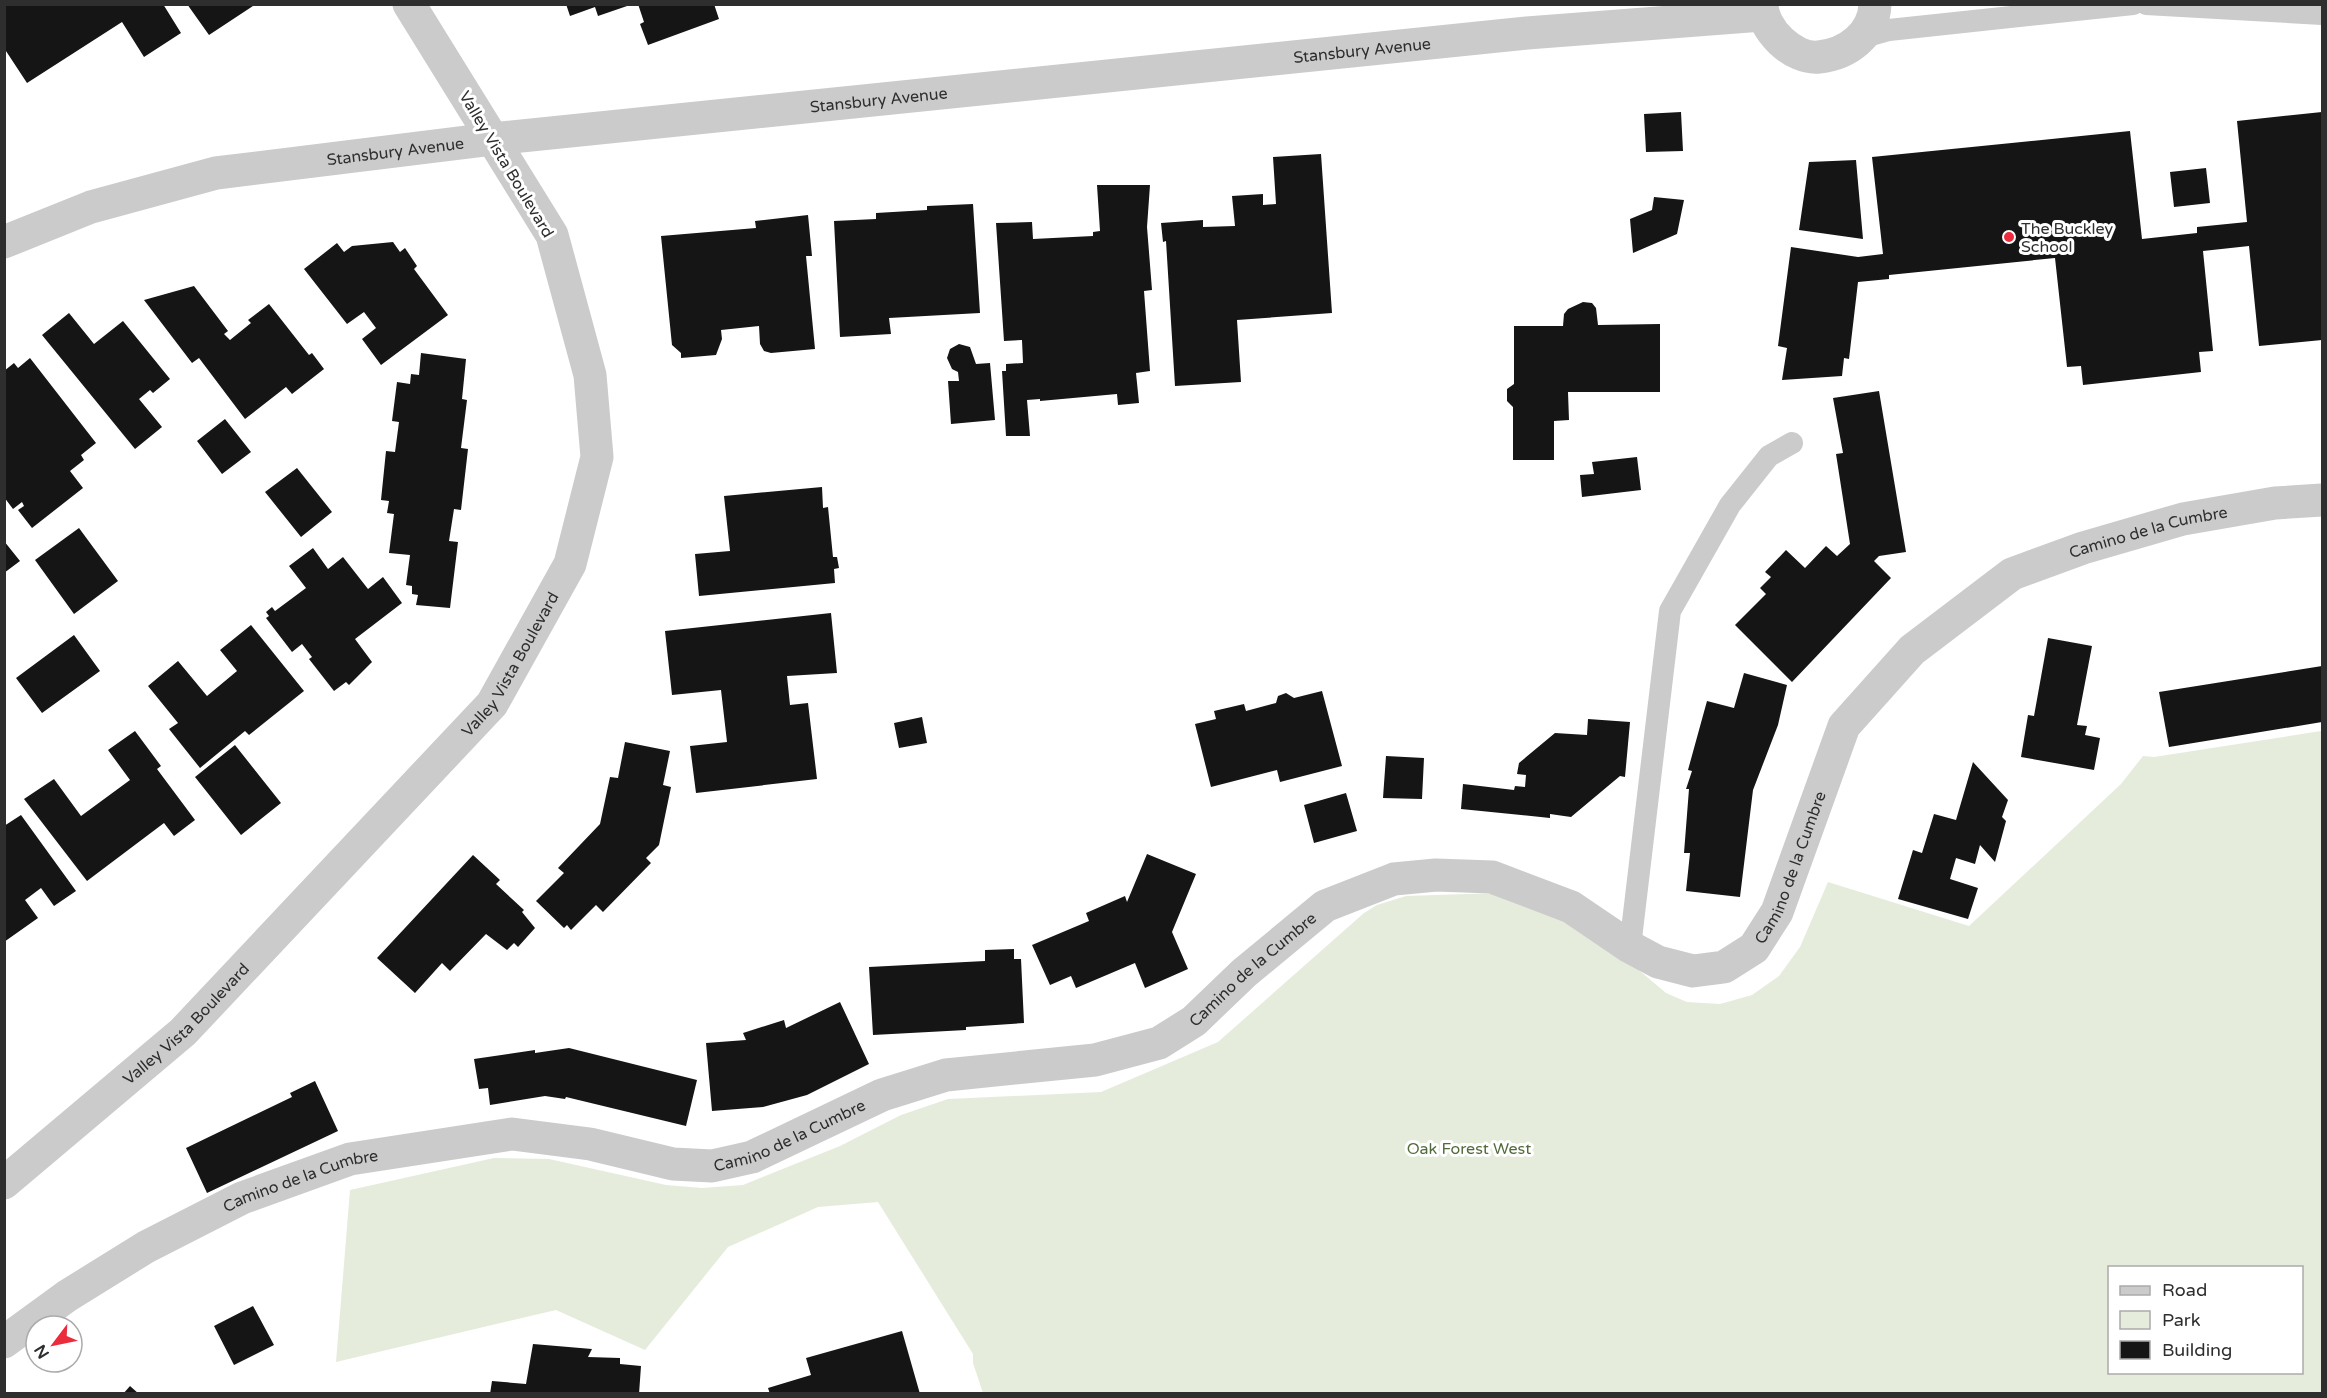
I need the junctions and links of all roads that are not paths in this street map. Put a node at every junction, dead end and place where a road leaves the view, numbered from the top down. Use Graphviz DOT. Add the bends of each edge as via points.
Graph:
graph roads {
  1 [pos="409,4"];
  2 [pos="1875,4"];
  3 [pos="2133,4"];
  4 [pos="2146,4"];
  5 [pos="1762,10"];
  6 [pos="2322,14"];
  7 [pos="1864,37"];
  8 [pos="492,139"];
  9 [pos="4,242"];
  10 [pos="1792,443"];
  11 [pos="2322,500"];
  12 [pos="1630,947"];
  13 [pos="4,1183"];
  14 [pos="4,1342"];
  1 -- 8 [label="street, Valley Vista Boulevard"];
  2 -- 7 [label="street" via="1875,15"];
  3 -- 7 [label="lane" via="1888,30"];
  4 -- 6 [label="lane"];
  5 -- 7 [label="street, Stansbury Avenue" via="1773,34 1801,53 1817,57 1842,51"];
  5 -- 8 [label="street, Stansbury Avenue"];
  8 -- 9 [label="street, Stansbury Avenue" via="216,173 91,207"];
  8 -- 13 [label="street, Valley Vista Boulevard" via="552,235 590,375 597,457 570,564 492,704 183,1032"];
  10 -- 12 [label="lane" via="1769,456 1730,505 1670,611"];
  11 -- 12 [label="street, Camino de la Cumbre" via="2275,503 2183,519 2083,548 2012,574 1912,650 1844,726 1777,912 1754,948 1724,967 1694,971 1658,962"];
  12 -- 14 [label="street, Camino de la Cumbre" via="1571,907 1492,877 1436,875 1394,879 1325,906 1244,973 1194,1021 1159,1043 1095,1060 946,1075 882,1095 752,1157 712,1167 673,1164 590,1144 512,1134 350,1159 242,1198 146,1246"];
}
